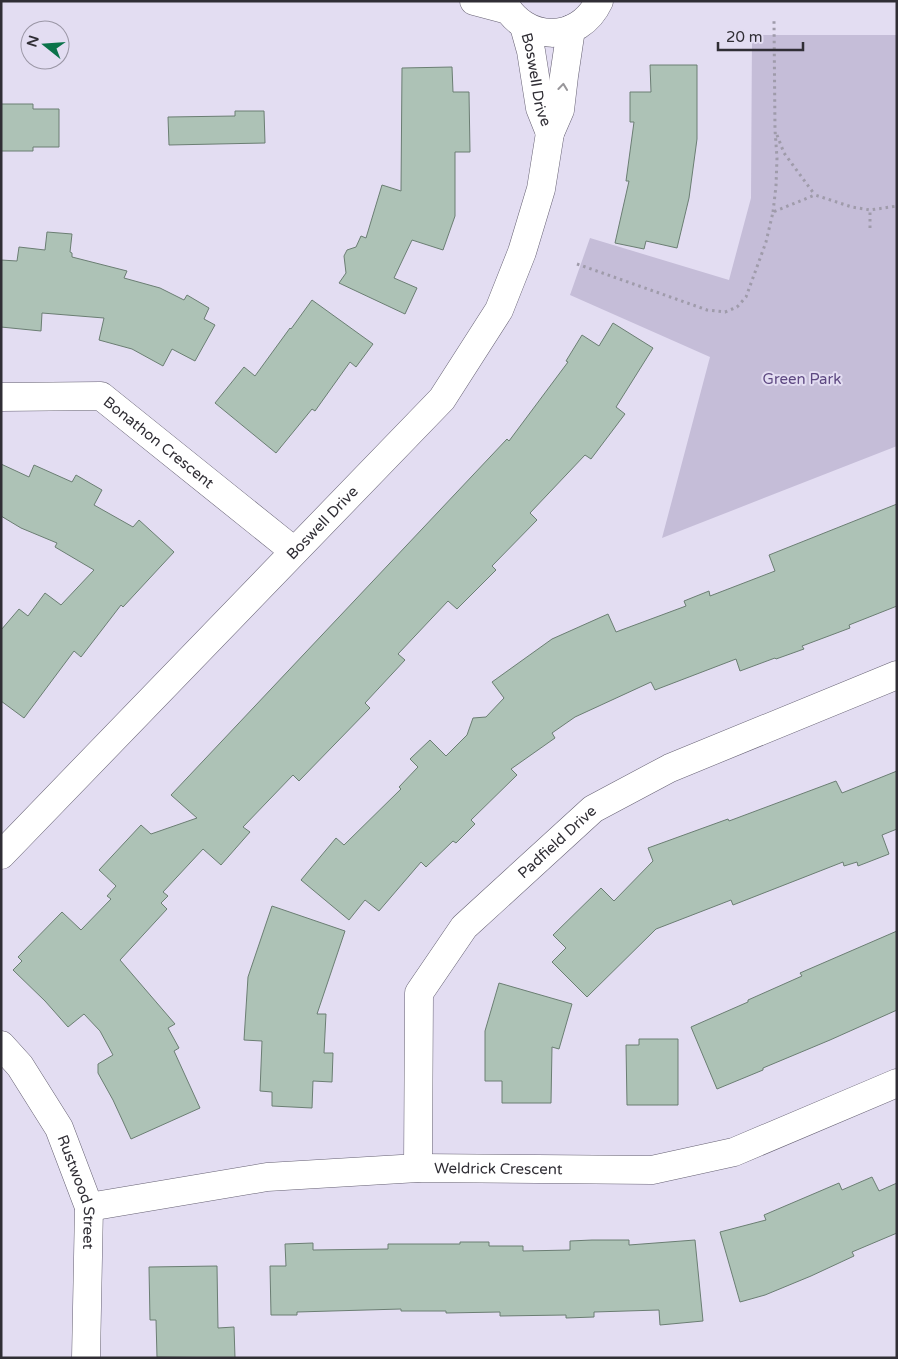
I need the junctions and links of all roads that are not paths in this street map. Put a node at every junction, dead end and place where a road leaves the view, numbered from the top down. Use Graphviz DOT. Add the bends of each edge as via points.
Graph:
graph roads {
  1 [pos="474,1"];
  2 [pos="602,2"];
  3 [pos="512,12"];
  4 [pos="572,29"];
  5 [pos="550,133"];
  6 [pos="1,397"];
  7 [pos="294,551"];
  8 [pos="897,675"];
  9 [pos="1,855"];
  10 [pos="1,1045"];
  11 [pos="897,1083"];
  12 [pos="418,1168"];
  13 [pos="89,1207"];
  14 [pos="86,1358"];
  1 -- 3 [label="street"];
  2 -- 4 [label="street"];
  3 -- 4 [label="street" via="535,31 559,33"];
  3 -- 5 [label="street, Boswell Drive" via="532,51 540,108"];
  5 -- 4 [label="street, Boswell Drive, one-way" via="560,110"];
  5 -- 7 [label="street, Boswell Drive" via="541,189 522,252 499,310 442,399"];
  6 -- 7 [label="street, Bonathon Crescent" via="101,396"];
  7 -- 9 [label="street, Boswell Drive"];
  8 -- 12 [label="street, Padfield Drive" via="670,768 594,809 464,927 419,993"];
  10 -- 13 [label="street, Rustwood Street" via="20,1066 59,1128"];
  11 -- 12 [label="street, Weldrick Crescent" via="734,1152 652,1170"];
  12 -- 13 [label="street, Weldrick Crescent" via="267,1177"];
  13 -- 14 [label="street, Rustwood Street"];
}
